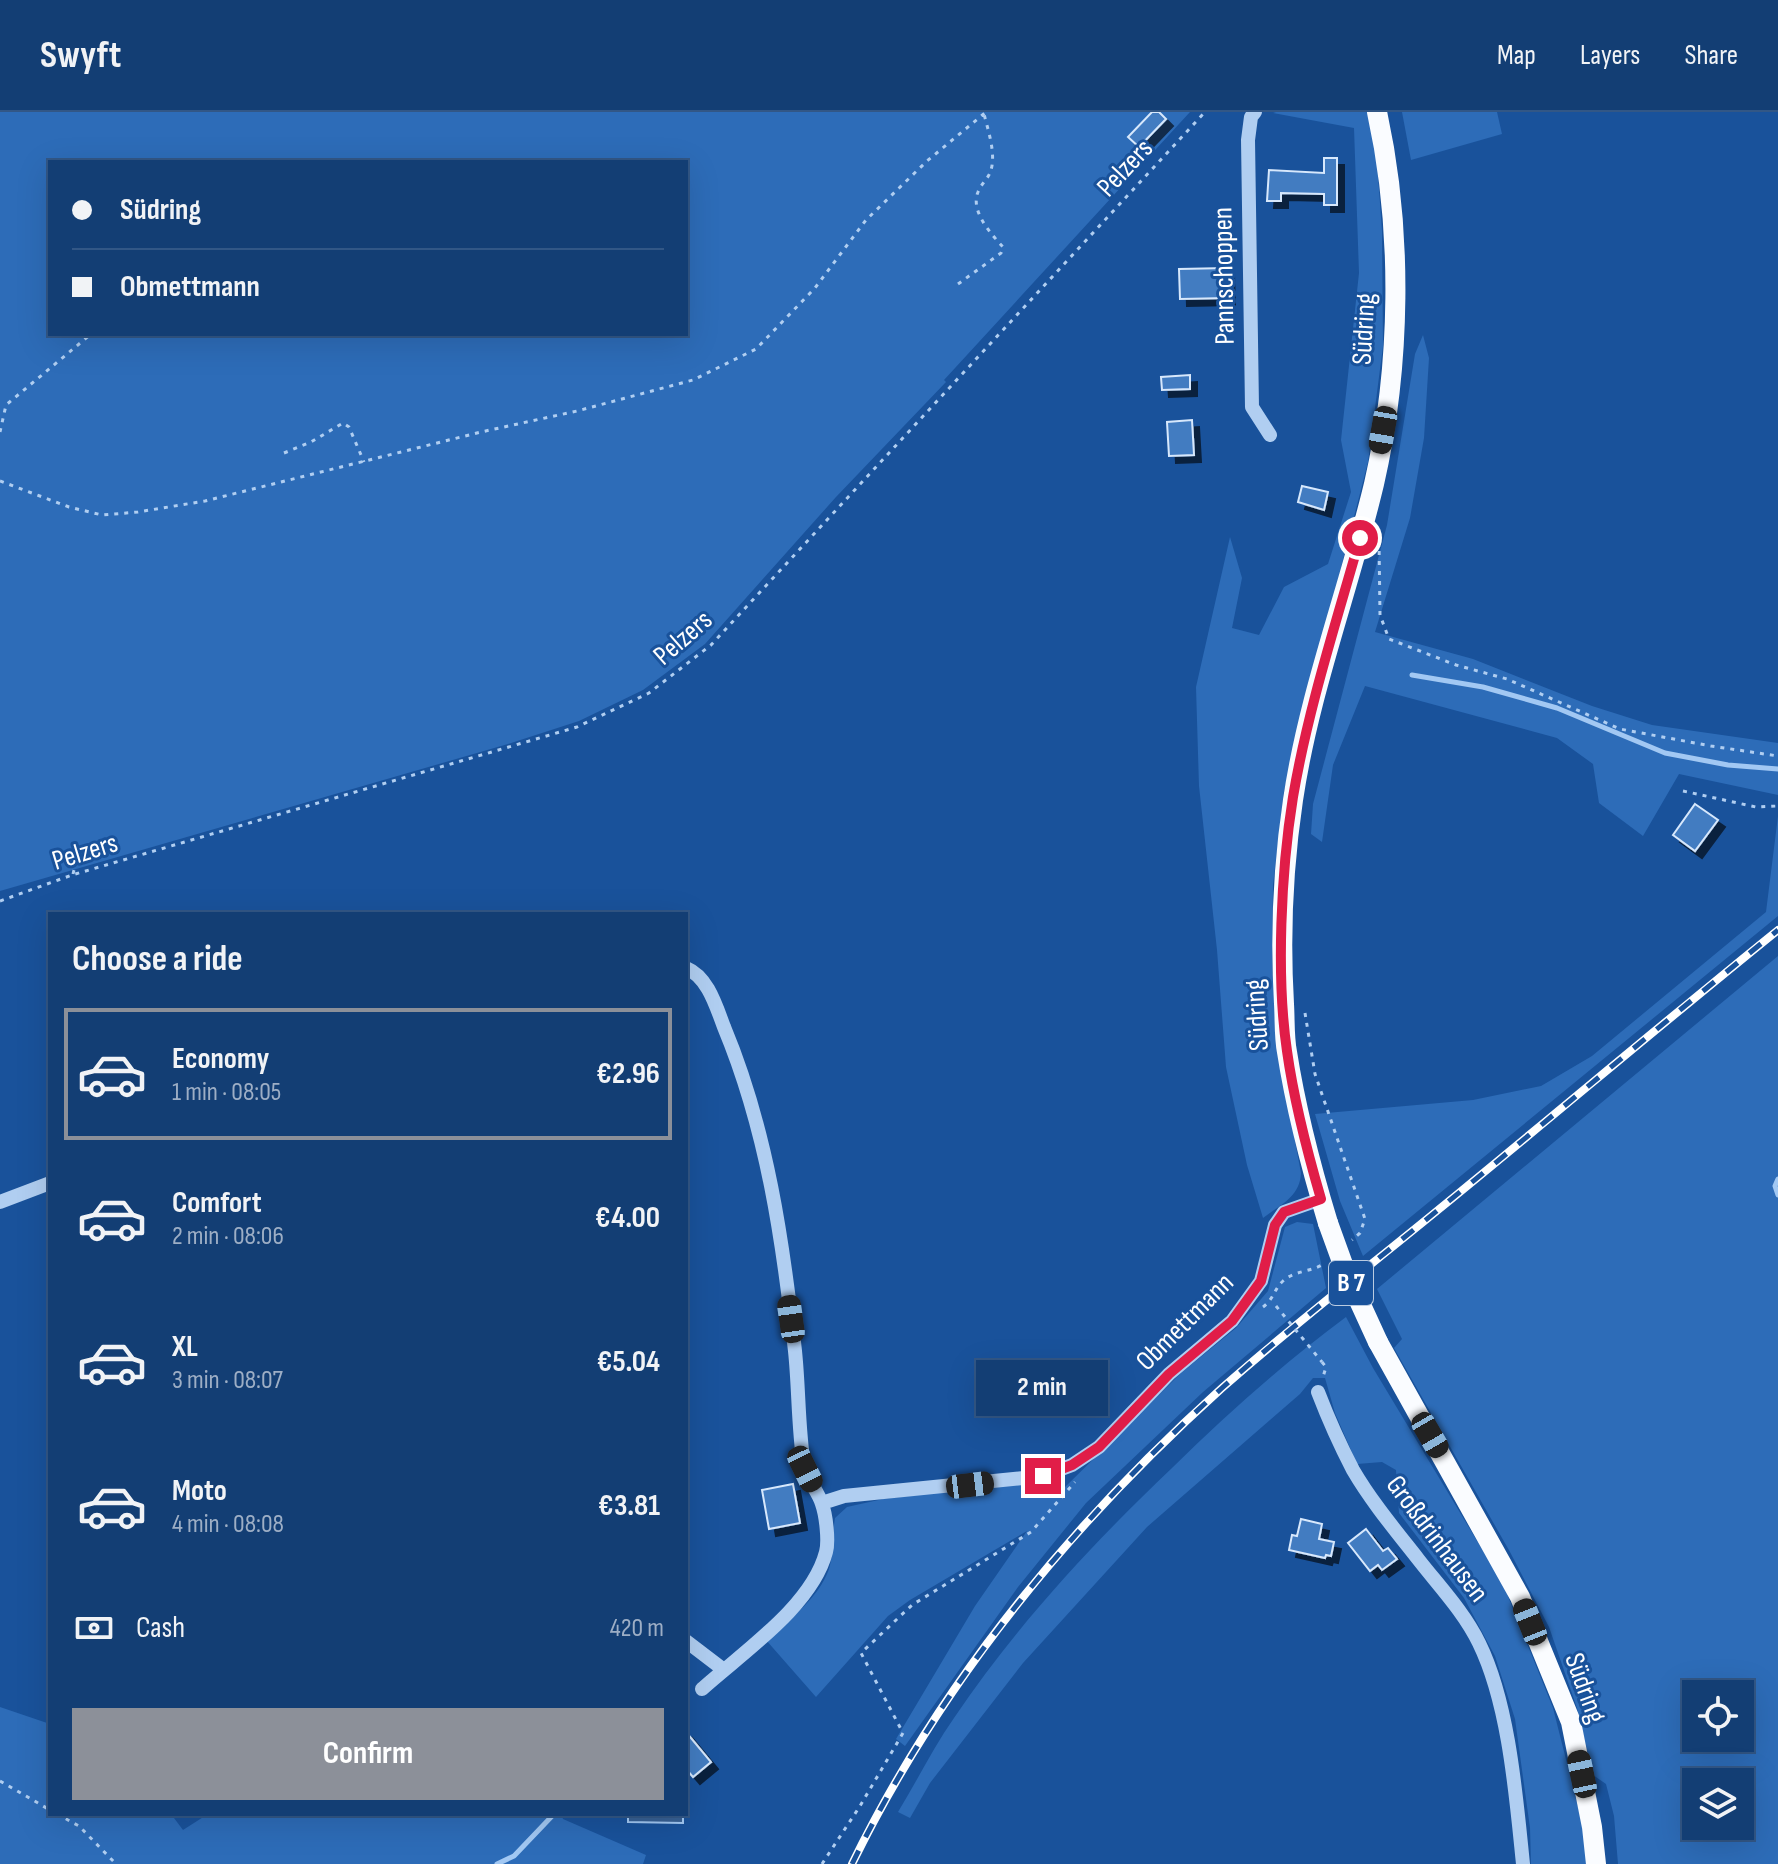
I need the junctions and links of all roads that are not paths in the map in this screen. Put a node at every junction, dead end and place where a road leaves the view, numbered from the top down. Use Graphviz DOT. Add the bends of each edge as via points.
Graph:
graph roads {
  1 [pos="1255,112"];
  2 [pos="1377,112"];
  3 [pos="1270,435"];
  4 [pos="688,969"];
  5 [pos="48,1184"];
  6 [pos="1321,1199"];
  7 [pos="0,1202"];
  8 [pos="1318,1392"];
  9 [pos="822,1503"];
  10 [pos="688,1643"];
  11 [pos="724,1670"];
  12 [pos="702,1689"];
  13 [pos="1523,1864"];
  14 [pos="1596,1864"];
  1 -- 3 [label="street, Pannschoppen" via="1248,140 1252,407"];
  2 -- 6 [label="main road, Südring / B 7" via="1395,283 1390,377 1374,482 1293,797 1284,879 1286,1050"];
  4 -- 9 [label="street" via="710,993 756,1117 773,1193 795,1351 805,1469"];
  5 -- 7 [label="street"];
  6 -- 9 [label="street, Obmettmann" via="1284,1212 1275,1225 1261,1281 1232,1321 1169,1374 1099,1447 1072,1465 1043,1476 844,1496"];
  6 -- 14 [label="main road, Südring / B 7, bridge" via="1378,1342 1520,1597 1571,1722"];
  8 -- 13 [label="street, Großdrinhausen" via="1354,1472 1479,1642 1503,1722"];
  9 -- 11 [label="street" via="827,1549 813,1585"];
  10 -- 11 [label="street"];
  11 -- 12 [label="street"];
}
